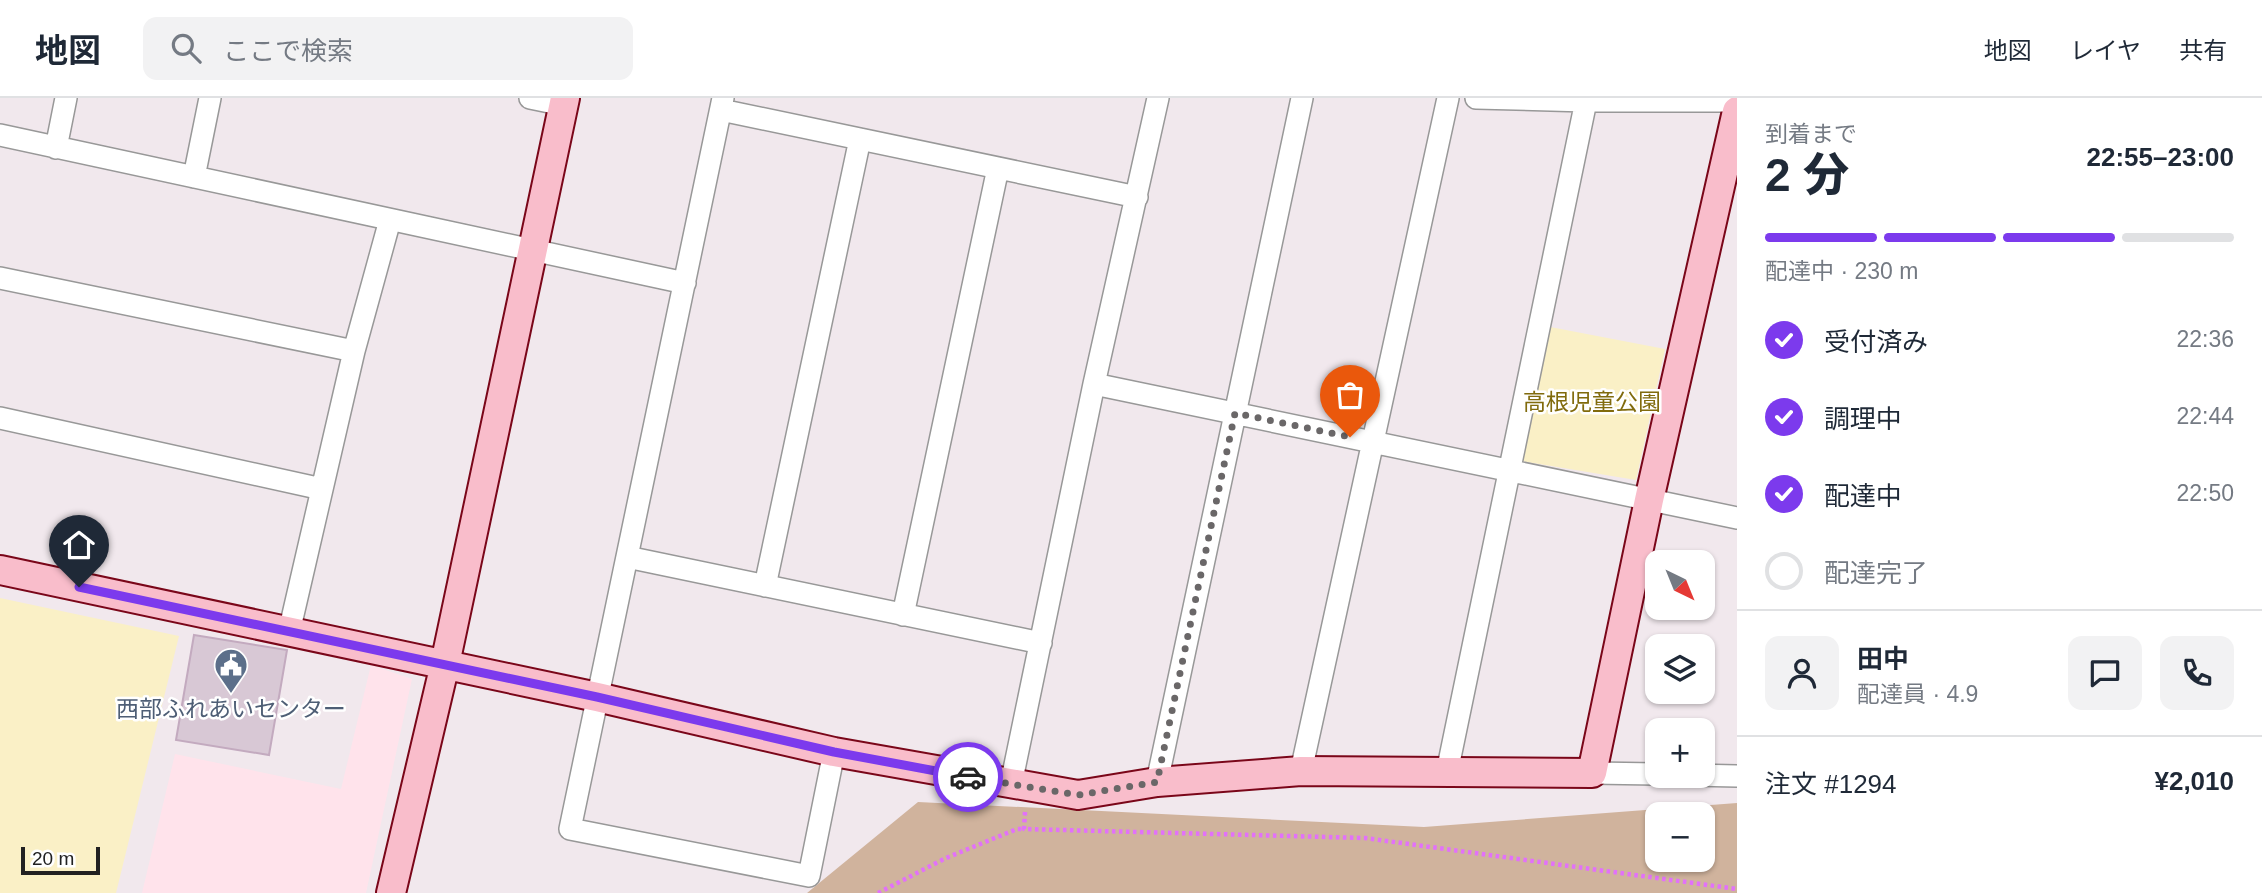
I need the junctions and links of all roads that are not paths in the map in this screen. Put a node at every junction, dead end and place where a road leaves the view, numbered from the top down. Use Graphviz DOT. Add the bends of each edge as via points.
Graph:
graph roads {
  1 [pos="66,98"];
  2 [pos="210,98"];
  3 [pos="530,98"];
  4 [pos="1158,98"];
  5 [pos="1302,98"];
  6 [pos="1448,98"];
  7 [pos="1476,98"];
  8 [pos="1586,101"];
  9 [pos="1737,101"];
  10 [pos="564,102"];
  11 [pos="722,104"];
  12 [pos="1737,111"];
  13 [pos="0,135"];
  14 [pos="860,139"];
  15 [pos="56,148"];
  16 [pos="998,168"];
  17 [pos="194,177"];
  18 [pos="1137,197"];
  19 [pos="390,219"];
  20 [pos="532,251"];
  21 [pos="0,278"];
  22 [pos="685,283"];
  23 [pos="354,351"];
  24 [pos="1094,384"];
  25 [pos="1235,413"];
  26 [pos="0,418"];
  27 [pos="1373,442"];
  28 [pos="1509,471"];
  29 [pos="322,489"];
  30 [pos="1650,500"];
  31 [pos="1737,518"];
  32 [pos="626,557"];
  33 [pos="0,570"];
  34 [pos="765,586"];
  35 [pos="903,615"];
  36 [pos="289,632"];
  37 [pos="1041,643"];
  38 [pos="444,664"];
  39 [pos="597,697"];
  40 [pos="834,752"];
  41 [pos="1301,771"];
  42 [pos="1447,772"];
  43 [pos="1592,773"];
  44 [pos="1645,775"];
  45 [pos="1715,776"];
  46 [pos="1737,776"];
  47 [pos="1157,782"];
  48 [pos="1019,785"];
  49 [pos="391,893"];
  1 -- 15 [label="street"];
  2 -- 17 [label="street"];
  3 -- 10 [label="street"];
  4 -- 18 [label="street"];
  5 -- 25 [label="street"];
  6 -- 27 [label="street"];
  7 -- 8 [label="street"];
  8 -- 9 [label="street"];
  8 -- 28 [label="street"];
  10 -- 20 [label="street"];
  11 -- 14 [label="street"];
  11 -- 22 [label="street"];
  12 -- 30 [label="street"];
  13 -- 15 [label="street"];
  14 -- 16 [label="street"];
  14 -- 34 [label="street"];
  15 -- 17 [label="street"];
  16 -- 18 [label="street"];
  16 -- 35 [label="street"];
  17 -- 19 [label="street"];
  18 -- 24 [label="street"];
  19 -- 20 [label="street"];
  19 -- 23 [label="street"];
  20 -- 22 [label="street"];
  20 -- 38 [label="street"];
  21 -- 23 [label="street"];
  22 -- 32 [label="street"];
  23 -- 29 [label="street"];
  24 -- 25 [label="street"];
  24 -- 37 [label="street"];
  25 -- 27 [label="street"];
  25 -- 47 [label="street"];
  26 -- 29 [label="street"];
  27 -- 28 [label="street"];
  27 -- 41 [label="street"];
  28 -- 30 [label="street"];
  28 -- 42 [label="street"];
  29 -- 36 [label="street"];
  30 -- 31 [label="street"];
  30 -- 43 [label="street"];
  32 -- 34 [label="street"];
  32 -- 39 [label="street"];
  33 -- 36 [label="street"];
  34 -- 35 [label="street"];
  35 -- 37 [label="street"];
  36 -- 38 [label="street"];
  37 -- 48 [label="street"];
  38 -- 39 [label="street"];
  38 -- 49 [label="street"];
  39 -- 40 [label="street"];
  39 -- 40 [label="street" via="570,829 809,876"];
  40 -- 48 [label="street"];
  41 -- 42 [label="street"];
  41 -- 47 [label="street"];
  42 -- 43 [label="street"];
  43 -- 44 [label="street"];
  45 -- 46 [label="street"];
  47 -- 48 [label="street" via="1078,795"];
}
